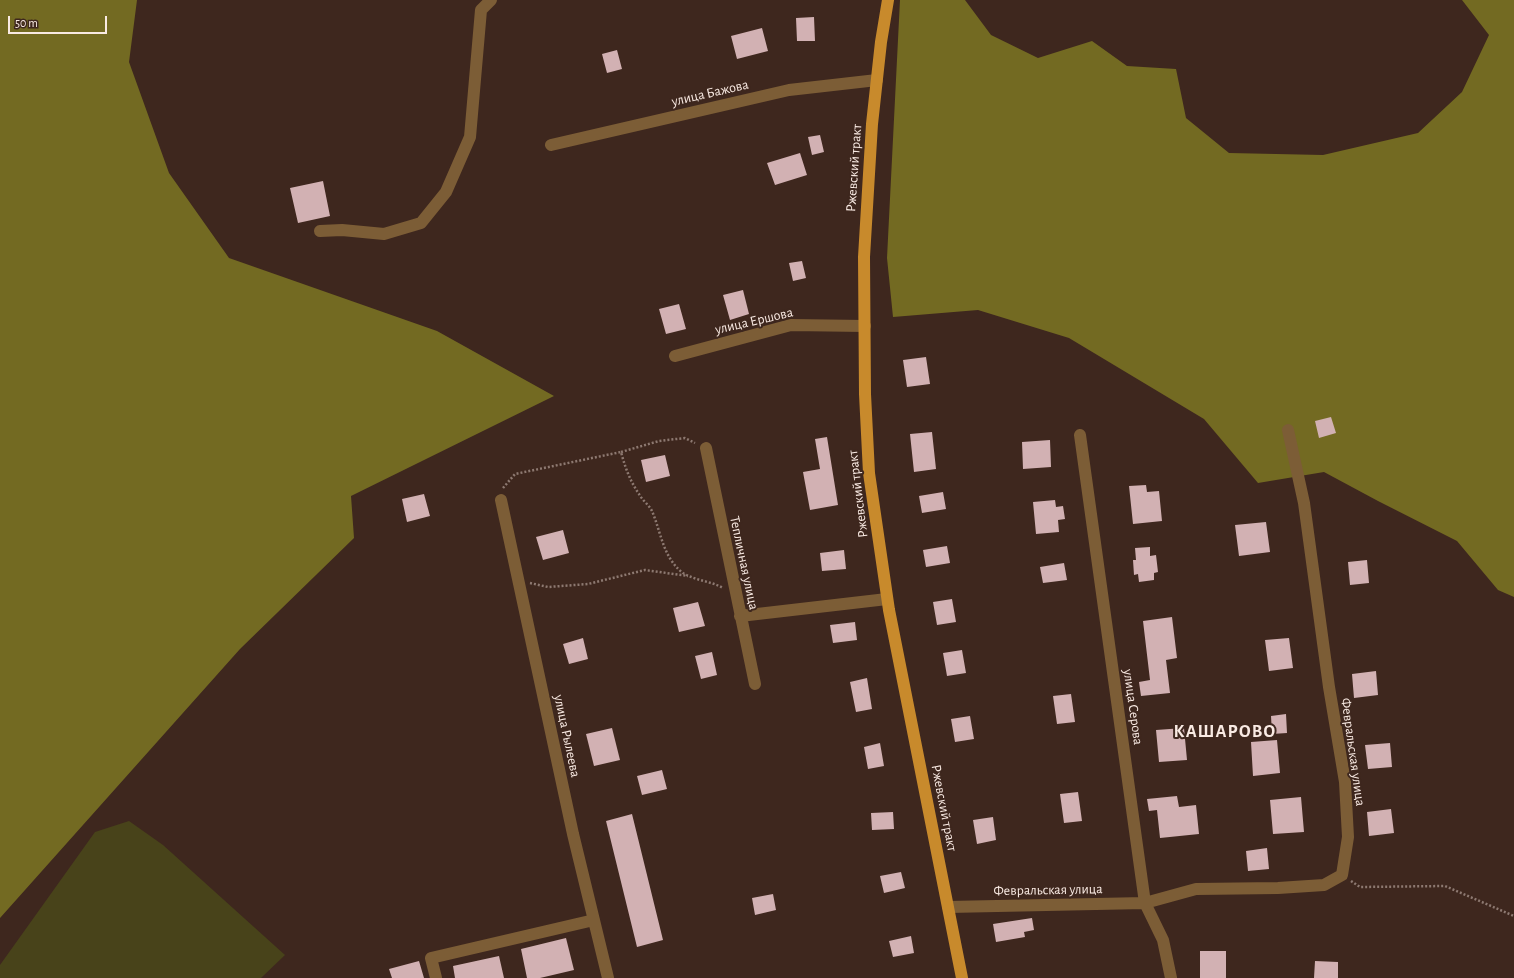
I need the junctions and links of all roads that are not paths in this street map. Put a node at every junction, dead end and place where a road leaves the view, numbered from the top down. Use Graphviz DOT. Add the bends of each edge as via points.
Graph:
graph roads {
  1 [pos="491,0"];
  2 [pos="888,0"];
  3 [pos="877,80"];
  4 [pos="551,145"];
  5 [pos="320,231"];
  6 [pos="865,326"];
  7 [pos="675,356"];
  8 [pos="1288,430"];
  9 [pos="1080,435"];
  10 [pos="706,448"];
  11 [pos="501,500"];
  12 [pos="887,599"];
  13 [pos="740,616"];
  14 [pos="755,684"];
  15 [pos="1145,903"];
  16 [pos="948,907"];
  17 [pos="594,920"];
  18 [pos="436,978"];
  19 [pos="608,978"];
  20 [pos="962,978"];
  21 [pos="1171,978"];
  1 -- 5 [label="street" via="481,10 470,137 446,192 421,223 384,234 342,230"];
  2 -- 3 [label="main road, Ржевский тракт"];
  3 -- 4 [label="street, улица Бажова" via="789,90"];
  3 -- 6 [label="main road, Ржевский тракт" via="864,257"];
  6 -- 7 [label="street, улица Ершова" via="791,325"];
  6 -- 12 [label="main road, Ржевский тракт" via="869,473"];
  8 -- 15 [label="street, Февральская улица" via="1304,503 1329,687 1345,782 1348,837 1342,875 1324,886 1196,889"];
  9 -- 15 [label="street, улица Серова"];
  10 -- 13 [label="street, Тепличная улица"];
  11 -- 17 [label="street, улица Рылеева"];
  12 -- 13 [label="street"];
  12 -- 16 [label="main road, Ржевский тракт"];
  13 -- 14 [label="street, Тепличная улица"];
  15 -- 16 [label="street, Февральская улица"];
  15 -- 21 [label="street, улица Серова" via="1163,940"];
  16 -- 20 [label="main road, Ржевский тракт"];
  17 -- 18 [label="street" via="431,958"];
  17 -- 19 [label="street, улица Рылеева"];
}
